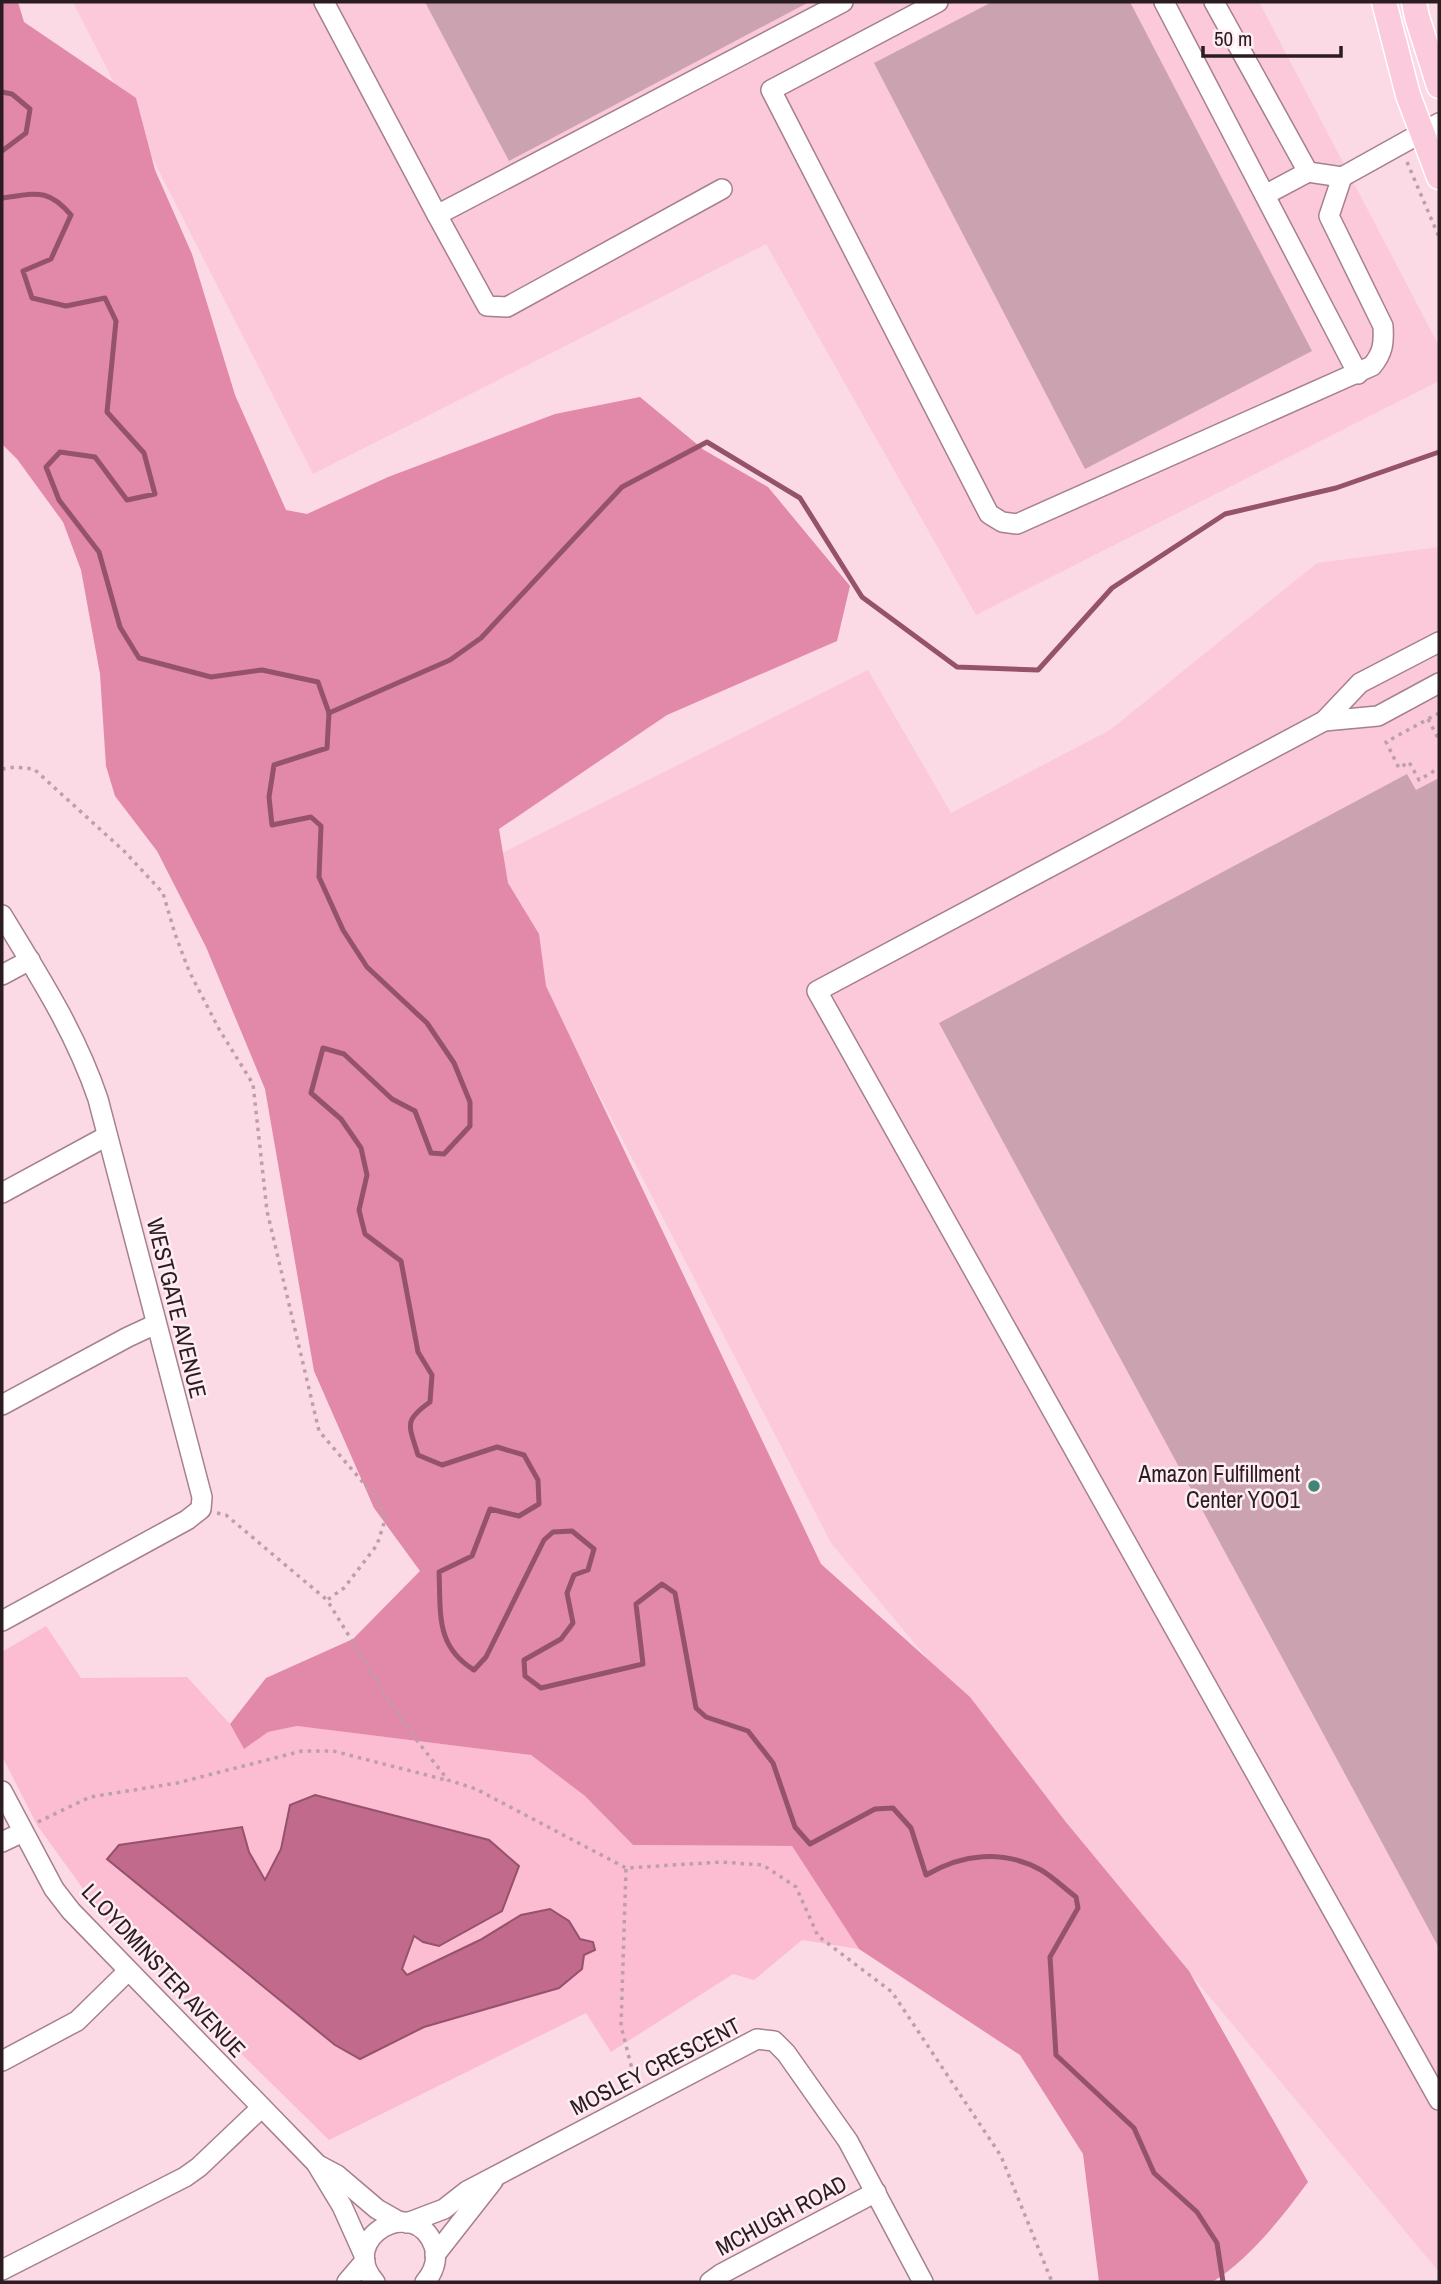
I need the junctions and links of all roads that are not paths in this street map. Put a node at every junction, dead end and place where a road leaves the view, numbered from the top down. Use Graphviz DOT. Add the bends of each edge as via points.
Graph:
graph roads {
  1 [pos="324,2"];
  2 [pos="843,2"];
  3 [pos="937,2"];
  4 [pos="1164,2"];
  5 [pos="1214,2"];
  6 [pos="1384,2"];
  7 [pos="1414,2"];
  8 [pos="1439,86"];
  9 [pos="1430,128"];
  10 [pos="1308,172"];
  11 [pos="1342,177"];
  12 [pos="1439,177"];
  13 [pos="722,189"];
  14 [pos="1265,195"];
  15 [pos="438,215"];
  16 [pos="1358,374"];
  17 [pos="1439,642"];
  18 [pos="1439,683"];
  19 [pos="1324,720"];
  20 [pos="2,915"];
  21 [pos="30,960"];
  22 [pos="2,975"];
  23 [pos="107,1136"];
  24 [pos="2,1193"];
  25 [pos="156,1324"];
  26 [pos="2,1405"];
  27 [pos="2,1621"];
  28 [pos="2,1791"];
  29 [pos="23,1832"];
  30 [pos="2,1842"];
  31 [pos="128,1971"];
  32 [pos="2,2061"];
  33 [pos="1439,2100"];
  34 [pos="261,2108"];
  35 [pos="316,2163"];
  36 [pos="495,2178"];
  37 [pos="876,2192"];
  38 [pos="403,2222"];
  39 [pos="365,2258"];
  40 [pos="435,2258"];
  41 [pos="2,2270"];
  42 [pos="346,2282"];
  43 [pos="375,2282"];
  44 [pos="425,2282"];
  45 [pos="446,2282"];
  46 [pos="710,2282"];
  47 [pos="923,2282"];
  1 -- 15 [label="street"];
  2 -- 15 [label="street"];
  3 -- 16 [label="street" via="771,90 989,514 1017,524"];
  4 -- 14 [label="street"];
  5 -- 10 [label="street"];
  6 -- 9 [label="main road" via="1408,95"];
  7 -- 8 [label="main road"];
  9 -- 11 [label="street"];
  9 -- 12 [label="main road"];
  10 -- 11 [label="street"];
  10 -- 14 [label="street"];
  11 -- 16 [label="street" via="1329,216 1383,326 1381,356"];
  13 -- 15 [label="street" via="507,307 487,306"];
  14 -- 16 [label="street"];
  17 -- 19 [label="street" via="1360,683"];
  18 -- 19 [label="street" via="1378,716"];
  19 -- 33 [label="street" via="817,991"];
  20 -- 21 [label="street, WESTGATE AVENUE"];
  21 -- 22 [label="street"];
  21 -- 23 [label="street, WESTGATE AVENUE" via="85,1061"];
  23 -- 24 [label="street"];
  23 -- 25 [label="street, WESTGATE AVENUE"];
  25 -- 26 [label="street"];
  25 -- 27 [label="street, WESTGATE AVENUE" via="202,1497 201,1509"];
  28 -- 29 [label="street, LLOYDMINSTER AVENUE"];
  29 -- 30 [label="street"];
  29 -- 31 [label="street, LLOYDMINSTER AVENUE" via="54,1889"];
  31 -- 32 [label="street" via="77,2021"];
  31 -- 34 [label="street, LLOYDMINSTER AVENUE"];
  34 -- 35 [label="street, LLOYDMINSTER AVENUE"];
  34 -- 41 [label="street" via="185,2177"];
  35 -- 38 [label="street, LLOYDMINSTER AVENUE" via="377,2209"];
  35 -- 39 [label="street, LLOYDMINSTER AVENUE"];
  36 -- 37 [label="street, MOSLEY CRESCENT" via="757,2039 774,2041 786,2053 848,2141"];
  36 -- 38 [label="street, MOSLEY CRESCENT" via="444,2208"];
  36 -- 40 [label="street, MOSLEY CRESCENT"];
  37 -- 46 [label="street, MCHUGH ROAD"];
  37 -- 47 [label="street, MOSLEY CRESCENT"];
  38 -- 39 [label="street, MOSLEY CRESCENT" via="376,2231 366,2246"];
  38 -- 40 [label="street, LLOYDMINSTER AVENUE" via="425,2232"];
  39 -- 42 [label="street, MOSLEY CRESCENT"];
  39 -- 43 [label="street, LLOYDMINSTER AVENUE"];
  40 -- 44 [label="street, MOSLEY CRESCENT"];
  40 -- 45 [label="street"];
}
